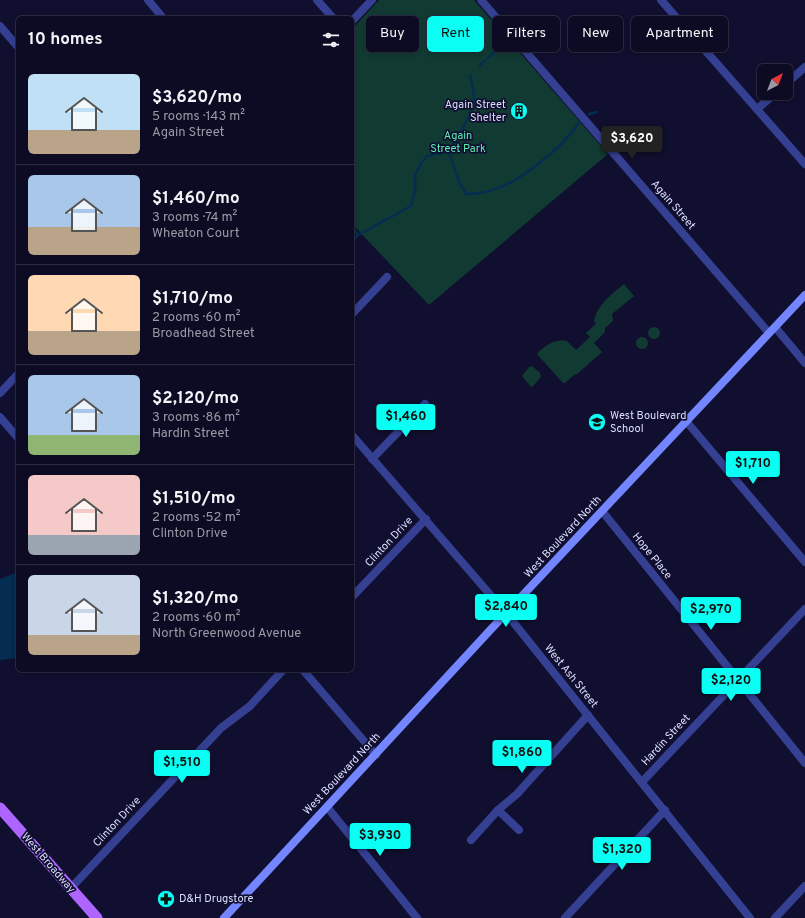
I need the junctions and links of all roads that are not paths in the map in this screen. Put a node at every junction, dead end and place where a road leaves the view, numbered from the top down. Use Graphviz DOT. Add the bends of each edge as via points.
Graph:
graph roads {
  1 [pos="148,0"];
  2 [pos="317,0"];
  3 [pos="372,0"];
  4 [pos="481,0"];
  5 [pos="661,0"];
  6 [pos="161,16"];
  7 [pos="331,16"];
  8 [pos="354,19"];
  9 [pos="0,26"];
  10 [pos="16,45"];
  11 [pos="805,67"];
  12 [pos="793,78"];
  13 [pos="768,100"];
  14 [pos="757,109"];
  15 [pos="805,164"];
  16 [pos="387,277"];
  17 [pos="805,295"];
  18 [pos="354,312"];
  19 [pos="772,330"];
  20 [pos="805,363"];
  21 [pos="16,376"];
  22 [pos="0,393"];
  23 [pos="425,404"];
  24 [pos="0,417"];
  25 [pos="686,421"];
  26 [pos="16,436"];
  27 [pos="354,437"];
  28 [pos="372,459"];
  29 [pos="602,511"];
  30 [pos="426,519"];
  31 [pos="805,562"];
  32 [pos="354,595"];
  33 [pos="805,609"];
  34 [pos="506,613"];
  35 [pos="281,672"];
  36 [pos="305,672"];
  37 [pos="737,680"];
  38 [pos="588,715"];
  39 [pos="376,755"];
  40 [pos="805,763"];
  41 [pos="642,782"];
  42 [pos="327,807"];
  43 [pos="0,808"];
  44 [pos="498,810"];
  45 [pos="665,810"];
  46 [pos="519,830"];
  47 [pos="471,840"];
  48 [pos="805,886"];
  49 [pos="70,889"];
  50 [pos="96,918"];
  51 [pos="224,918"];
  52 [pos="418,918"];
  53 [pos="565,918"];
  54 [pos="750,918"];
  55 [pos="775,918"];
  1 -- 6 [label="street"];
  2 -- 7 [label="street"];
  3 -- 8 [label="street"];
  4 -- 19 [label="street, Again Street"];
  5 -- 14 [label="street"];
  9 -- 10 [label="street"];
  11 -- 12 [label="street"];
  13 -- 14 [label="street"];
  14 -- 15 [label="street"];
  16 -- 18 [label="street"];
  17 -- 19 [label="main road, West Boulevard North"];
  19 -- 20 [label="street, Again Street"];
  19 -- 25 [label="main road, West Boulevard North"];
  21 -- 22 [label="street"];
  23 -- 28 [label="street"];
  24 -- 26 [label="street"];
  25 -- 29 [label="main road, West Boulevard North"];
  25 -- 31 [label="street"];
  27 -- 28 [label="street, West Ash Street"];
  28 -- 30 [label="street, West Ash Street"];
  29 -- 34 [label="main road, West Boulevard North"];
  29 -- 37 [label="street, Hope Place"];
  30 -- 32 [label="street, Clinton Drive"];
  30 -- 34 [label="street, West Ash Street"];
  33 -- 37 [label="street, Hardin Street"];
  34 -- 38 [label="street, West Ash Street"];
  34 -- 39 [label="main road, West Boulevard North"];
  35 -- 49 [label="street, Clinton Drive" via="250,706 221,728"];
  36 -- 39 [label="street"];
  37 -- 40 [label="street, Hope Place"];
  37 -- 41 [label="street, Hardin Street"];
  38 -- 41 [label="street, West Ash Street"];
  38 -- 44 [label="street" via="517,794"];
  39 -- 42 [label="main road, West Boulevard North"];
  41 -- 45 [label="street, West Ash Street"];
  42 -- 51 [label="main road, West Boulevard North"];
  42 -- 52 [label="street"];
  43 -- 49 [label="main road, West Broadway"];
  44 -- 46 [label="street"];
  44 -- 47 [label="street"];
  45 -- 53 [label="street"];
  45 -- 54 [label="street, West Ash Street"];
  48 -- 55 [label="street"];
  49 -- 50 [label="main road, West Broadway"];
}
